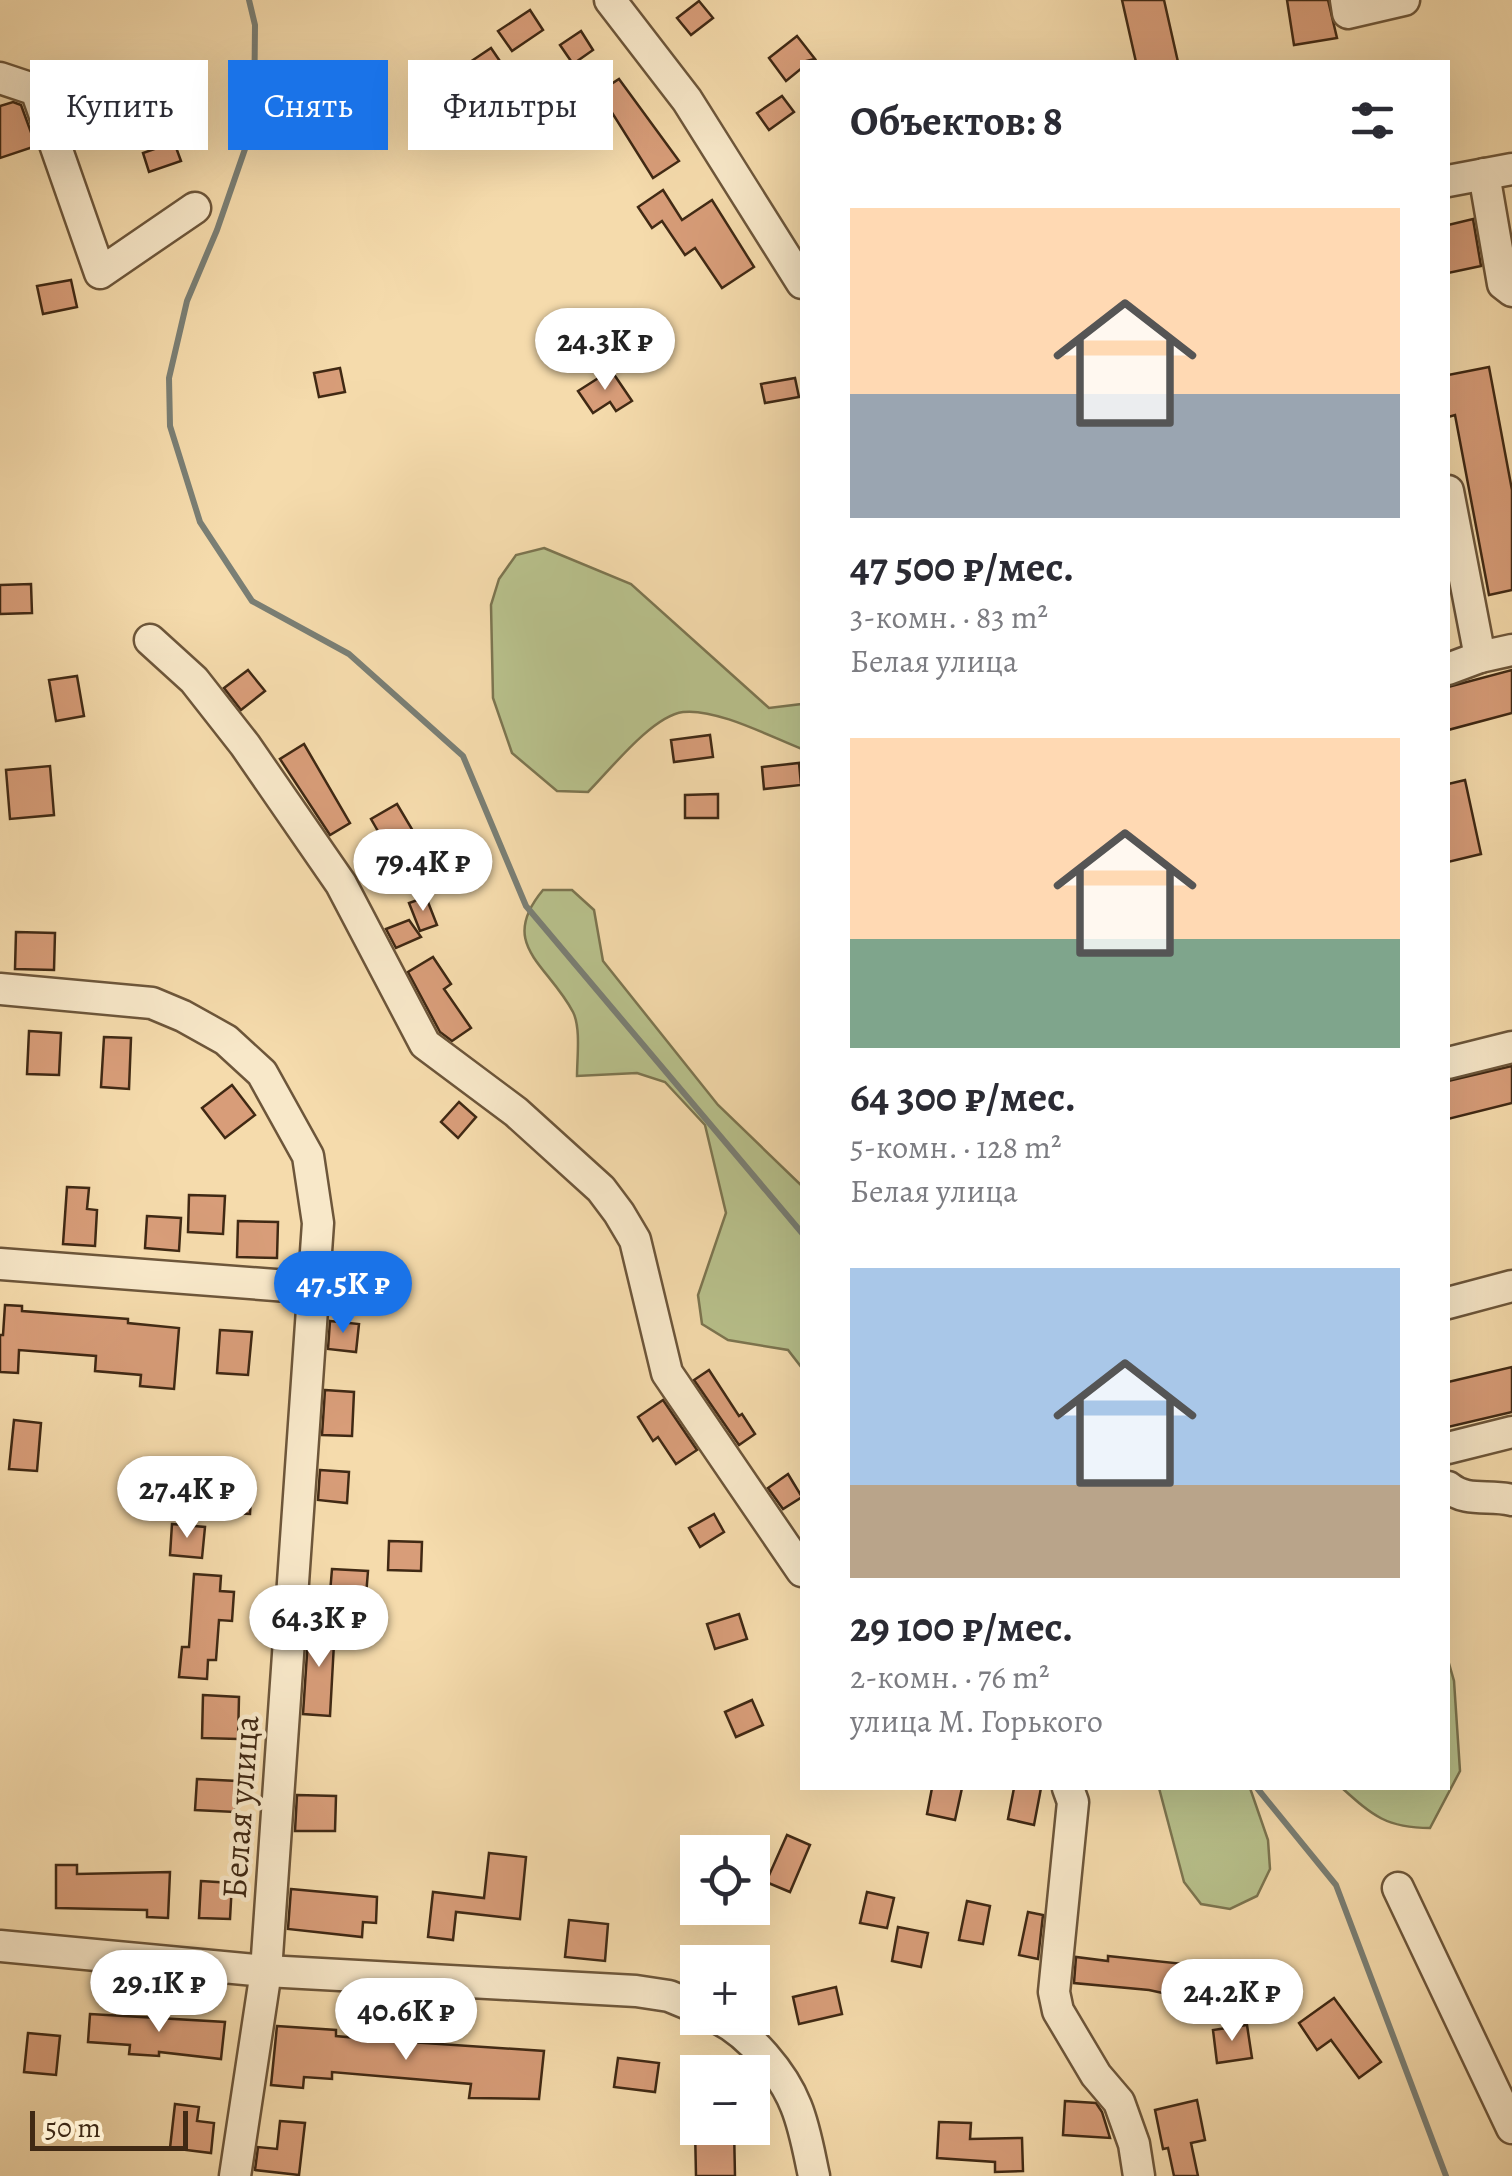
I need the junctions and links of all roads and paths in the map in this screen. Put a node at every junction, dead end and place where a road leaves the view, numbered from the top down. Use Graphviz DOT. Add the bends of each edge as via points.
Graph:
graph roads {
  1 [pos="610,0"];
  2 [pos="1346,0"];
  3 [pos="1404,0"];
  4 [pos="0,78"];
  5 [pos="1498,172"];
  6 [pos="1450,182"];
  7 [pos="195,208"];
  8 [pos="800,279"];
  9 [pos="1512,292"];
  10 [pos="1450,501"];
  11 [pos="150,640"];
  12 [pos="1512,650"];
  13 [pos="1480,657"];
  14 [pos="1450,668"];
  15 [pos="0,990"];
  16 [pos="1512,1047"];
  17 [pos="1450,1062"];
  18 [pos="0,1264"];
  19 [pos="1512,1286"];
  20 [pos="314,1288"];
  21 [pos="1450,1302"];
  22 [pos="1512,1432"];
  23 [pos="1450,1448"];
  24 [pos="1450,1491"];
  25 [pos="1512,1500"];
  26 [pos="800,1568"];
  27 [pos="1069,1790"];
  28 [pos="1398,1888"];
  29 [pos="0,1946"];
  30 [pos="266,1971"];
  31 [pos="680,2001"];
  32 [pos="741,2035"];
  33 [pos="1512,2128"];
  34 [pos="236,2176"];
  35 [pos="814,2176"];
  36 [pos="1139,2176"];
  1 -- 8 [label="street" via="686,100"];
  2 -- 3 [label="street" via="1348,12"];
  4 -- 7 [label="street" via="36,90 100,272"];
  5 -- 6 [label="street"];
  5 -- 9 [label="street" via="1504,284"];
  10 -- 13 [label="street"];
  11 -- 26 [label="street" via="194,680 340,884 426,1044 516,1112 601,1188 619,1213 634,1240 667,1373"];
  12 -- 13 [label="street"];
  13 -- 14 [label="street"];
  15 -- 20 [label="street, Белая улица" via="152,1004 226,1040 262,1073 308,1156 318,1224"];
  16 -- 17 [label="street"];
  18 -- 20 [label="street"];
  19 -- 21 [label="street"];
  20 -- 30 [label="street, Белая улица"];
  22 -- 23 [label="street"];
  24 -- 25 [label="street"];
  27 -- 36 [label="street" via="1074,1802 1054,1992 1058,2011 1096,2075 1120,2102"];
  28 -- 33 [label="street"];
  29 -- 30 [label="street"];
  30 -- 31 [label="street" via="636,1991"];
  30 -- 34 [label="street, Белая улица"];
  32 -- 35 [label="street" via="780,2075 796,2106"];
}
